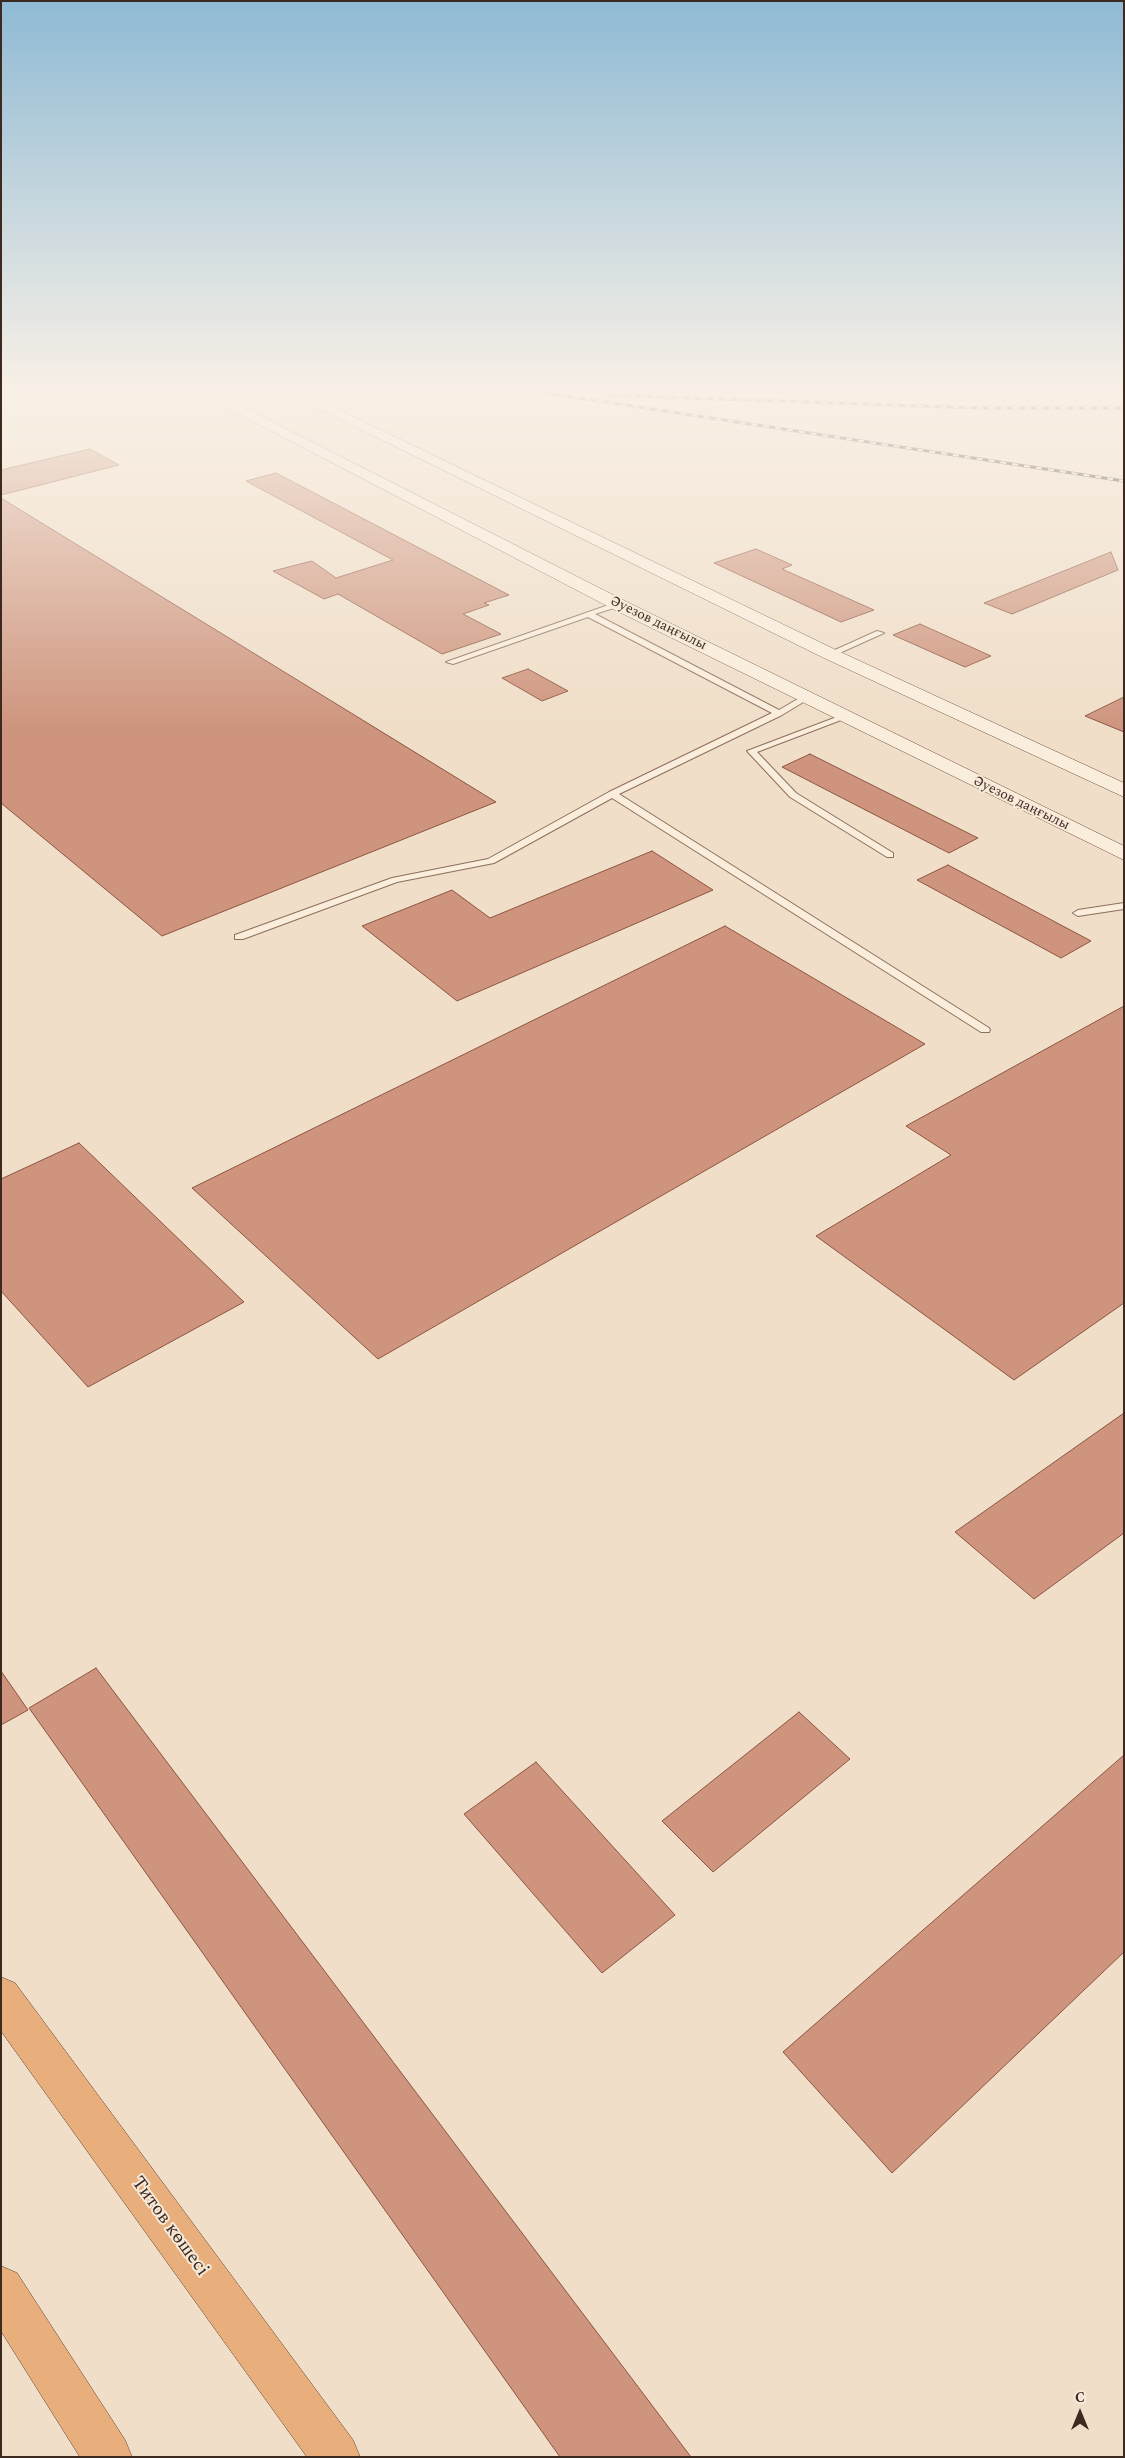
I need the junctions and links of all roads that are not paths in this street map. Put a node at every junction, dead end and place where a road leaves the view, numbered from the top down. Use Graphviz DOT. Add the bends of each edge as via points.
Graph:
graph roads {
  1 [pos="420,503"];
  2 [pos="519,503"];
  3 [pos="617,604"];
  4 [pos="589,614"];
  5 [pos="880,633"];
  6 [pos="830,654"];
  7 [pos="450,662"];
  8 [pos="806,698"];
  9 [pos="779,713"];
  10 [pos="845,717"];
  11 [pos="1124,791"];
  12 [pos="612,794"];
  13 [pos="1124,854"];
  14 [pos="890,855"];
  15 [pos="1124,906"];
  16 [pos="1078,913"];
  17 [pos="239,937"];
  18 [pos="985,1030"];
  19 [pos="1,1997"];
  20 [pos="1,2289"];
  21 [pos="108,2457"];
  22 [pos="336,2457"];
  1 -- 3 [label="main road, Әуезов даңғылы"];
  2 -- 6 [label="main road"];
  3 -- 4 [label="lane"];
  3 -- 8 [label="main road, Әуезов даңғылы"];
  4 -- 7 [label="lane"];
  4 -- 9 [label="lane"];
  5 -- 6 [label="lane"];
  6 -- 11 [label="main road"];
  8 -- 9 [label="lane"];
  8 -- 10 [label="main road, Әуезов даңғылы"];
  9 -- 12 [label="lane"];
  10 -- 13 [label="main road, Әуезов даңғылы"];
  10 -- 14 [label="lane" via="751,751 793,795"];
  12 -- 17 [label="lane" via="491,861 395,880"];
  12 -- 18 [label="lane"];
  15 -- 16 [label="lane"];
  19 -- 22 [label="highway, Титов көшесі"];
  20 -- 21 [label="highway"];
}
